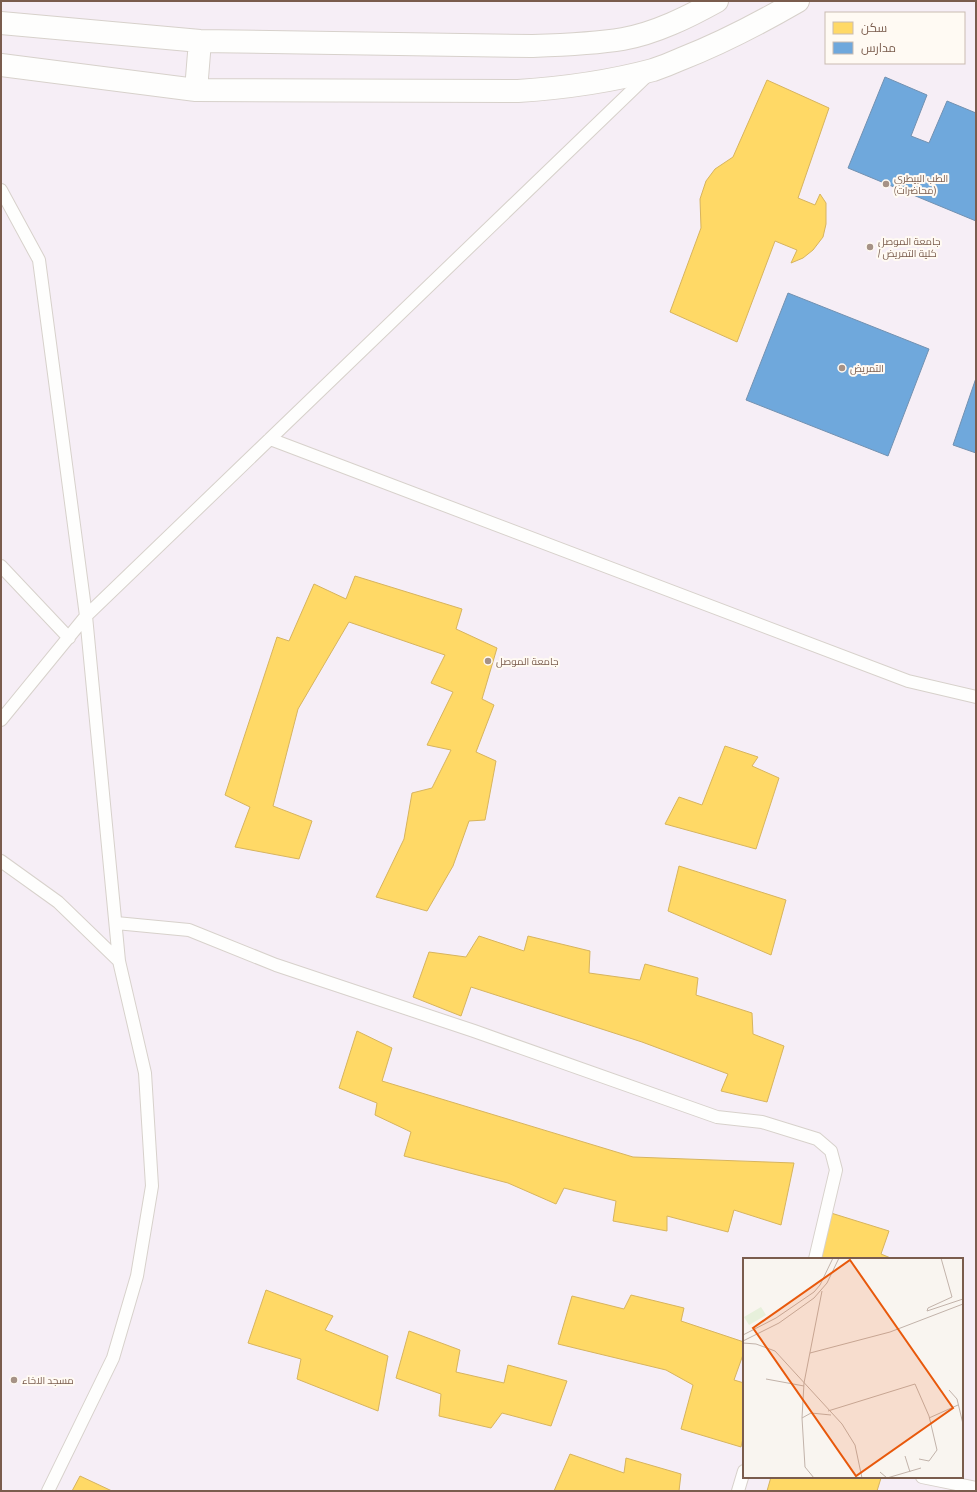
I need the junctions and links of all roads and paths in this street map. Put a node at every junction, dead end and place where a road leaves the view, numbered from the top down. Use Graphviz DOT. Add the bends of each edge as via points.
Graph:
graph roads {
  1 [pos="717,1"];
  2 [pos="798,1"];
  3 [pos="1,23"];
  4 [pos="200,41"];
  5 [pos="1,65"];
  6 [pos="654,69"];
  7 [pos="196,90"];
  8 [pos="1,190"];
  9 [pos="270,438"];
  10 [pos="1,566"];
  11 [pos="86,616"];
  12 [pos="69,638"];
  13 [pos="976,698"];
  14 [pos="1,720"];
  15 [pos="1,861"];
  16 [pos="116,924"];
  17 [pos="119,961"];
  18 [pos="815,1258"];
  19 [pos="743,1474"];
  20 [pos="927,1478"];
  21 [pos="976,1488"];
  22 [pos="48,1491"];
  23 [pos="738,1491"];
  1 -- 4 [label="street" via="663,27 624,39 582,44 479,46"];
  2 -- 6 [label="street" via="713,47"];
  3 -- 4 [label="street"];
  4 -- 7 [label="street"];
  5 -- 7 [label="street"];
  6 -- 7 [label="street" via="603,82 518,91"];
  6 -- 9 [label="lane"];
  8 -- 11 [label="lane" via="39,260"];
  9 -- 11 [label="lane"];
  9 -- 13 [label="lane" via="908,681"];
  10 -- 12 [label="lane"];
  11 -- 12 [label="lane"];
  11 -- 16 [label="lane"];
  12 -- 14 [label="lane"];
  15 -- 17 [label="lane" via="58,902"];
  16 -- 17 [label="lane"];
  16 -- 18 [label="lane" via="189,930 276,965 717,1117 762,1122 817,1139 831,1152 836,1170"];
  17 -- 22 [label="lane" via="145,1073 152,1186 136,1276 113,1358"];
  19 -- 23 [label="lane"];
  20 -- 21 [label="lane"];
}
